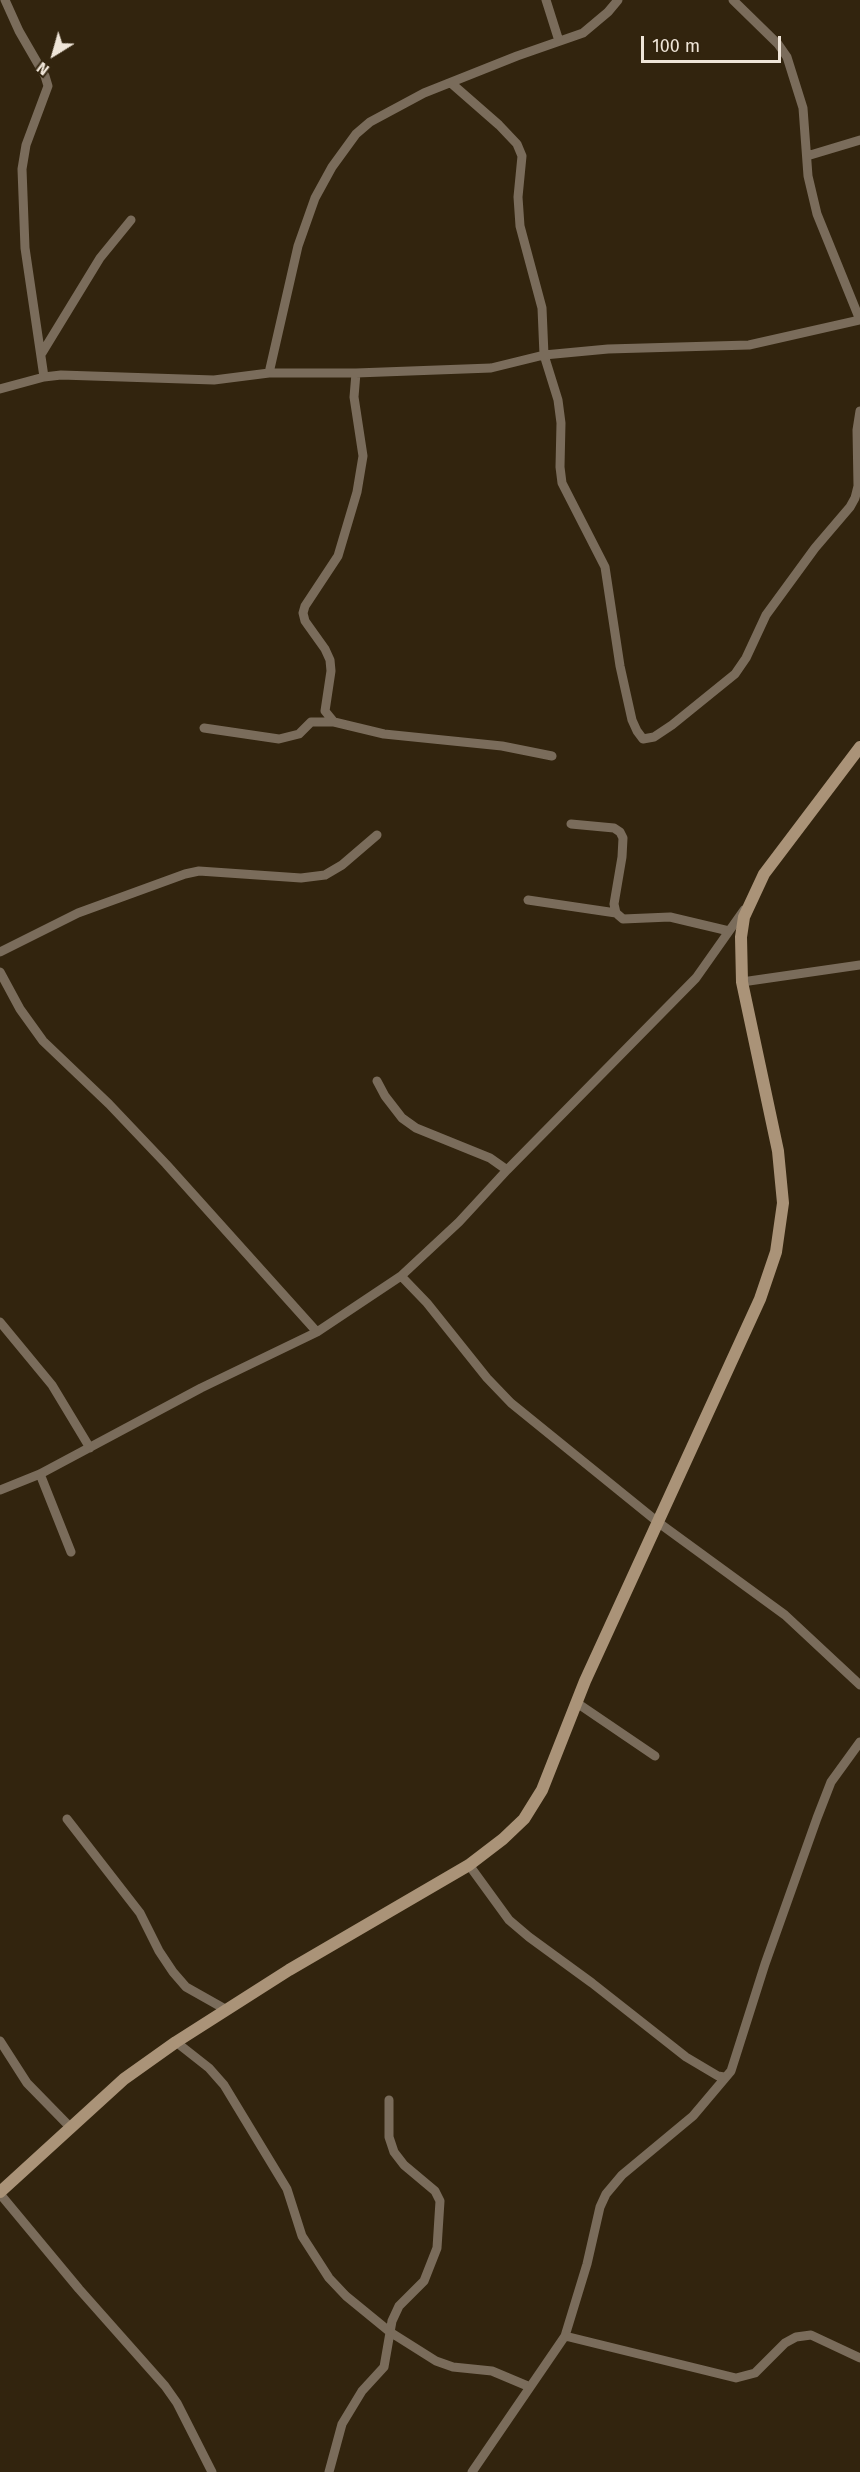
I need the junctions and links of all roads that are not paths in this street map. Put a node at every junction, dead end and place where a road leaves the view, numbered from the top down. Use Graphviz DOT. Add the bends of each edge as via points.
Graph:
graph roads {
  1 [pos="5,0"];
  2 [pos="546,0"];
  3 [pos="618,0"];
  4 [pos="733,0"];
  5 [pos="560,41"];
  6 [pos="451,83"];
  7 [pos="860,140"];
  8 [pos="807,156"];
  9 [pos="131,220"];
  10 [pos="860,320"];
  11 [pos="42,353"];
  12 [pos="544,355"];
  13 [pos="269,373"];
  14 [pos="356,373"];
  15 [pos="44,377"];
  16 [pos="0,389"];
  17 [pos="860,411"];
  18 [pos="334,722"];
  19 [pos="204,728"];
  20 [pos="860,747"];
  21 [pos="552,756"];
  22 [pos="571,824"];
  23 [pos="376,835"];
  24 [pos="528,900"];
  25 [pos="750,900"];
  26 [pos="616,913"];
  27 [pos="729,931"];
  28 [pos="0,952"];
  29 [pos="860,965"];
  30 [pos="0,972"];
  31 [pos="742,982"];
  32 [pos="377,1081"];
  33 [pos="507,1170"];
  34 [pos="401,1276"];
  35 [pos="0,1322"];
  36 [pos="317,1332"];
  37 [pos="90,1448"];
  38 [pos="40,1474"];
  39 [pos="0,1490"];
  40 [pos="658,1523"];
  41 [pos="71,1552"];
  42 [pos="860,1685"];
  43 [pos="577,1703"];
  44 [pos="860,1743"];
  45 [pos="655,1756"];
  46 [pos="67,1819"];
  47 [pos="469,1865"];
  48 [pos="225,2009"];
  49 [pos="0,2041"];
  50 [pos="176,2042"];
  51 [pos="724,2077"];
  52 [pos="389,2100"];
  53 [pos="70,2127"];
  54 [pos="0,2193"];
  55 [pos="390,2332"];
  56 [pos="565,2336"];
  57 [pos="860,2358"];
  58 [pos="530,2387"];
  59 [pos="212,2472"];
  60 [pos="329,2472"];
  61 [pos="472,2472"];
  1 -- 11 [label="street" via="48,86 26,145 22,169 25,248"];
  2 -- 5 [label="street"];
  3 -- 5 [label="street" via="583,33"];
  4 -- 8 [label="street" via="787,57 804,108"];
  5 -- 6 [label="street"];
  6 -- 12 [label="street" via="500,125 522,156 520,226 542,308"];
  6 -- 13 [label="street" via="370,122 332,167 315,198 298,246"];
  7 -- 8 [label="street"];
  8 -- 10 [label="street" via="817,214"];
  9 -- 11 [label="street" via="100,258"];
  10 -- 12 [label="street" via="749,345"];
  11 -- 15 [label="street"];
  12 -- 14 [label="street" via="491,368"];
  12 -- 17 [label="street" via="558,400 562,483 605,567 620,666 632,720 643,739 672,725 735,674 766,615 850,507 858,486"];
  13 -- 14 [label="street"];
  13 -- 15 [label="street" via="214,380"];
  14 -- 18 [label="street" via="354,397 363,456 357,492 338,556 303,613 330,660 325,711"];
  15 -- 16 [label="street"];
  18 -- 19 [label="street" via="311,722 299,734 279,739"];
  18 -- 21 [label="street" via="384,734"];
  20 -- 25 [label="main road" via="764,874"];
  22 -- 26 [label="street" via="620,832 623,838"];
  23 -- 28 [label="street" via="342,866 325,875 301,878 199,871 123,895"];
  24 -- 26 [label="street"];
  25 -- 27 [label="street"];
  25 -- 31 [label="main road" via="741,937"];
  26 -- 27 [label="street" via="623,919 670,917"];
  27 -- 33 [label="street" via="696,978"];
  29 -- 31 [label="street"];
  30 -- 36 [label="street" via="43,1041 166,1164"];
  31 -- 40 [label="main road" via="778,1151 783,1203 777,1252 760,1299"];
  32 -- 33 [label="street" via="402,1118 416,1128 490,1158"];
  33 -- 34 [label="street"];
  34 -- 36 [label="street"];
  34 -- 40 [label="street" via="511,1403"];
  35 -- 37 [label="street" via="52,1385"];
  36 -- 37 [label="street"];
  37 -- 38 [label="street"];
  38 -- 39 [label="street"];
  38 -- 41 [label="street"];
  40 -- 42 [label="street" via="784,1615"];
  40 -- 43 [label="main road"];
  43 -- 45 [label="street"];
  43 -- 47 [label="main road" via="542,1790 524,1819"];
  44 -- 51 [label="street" via="831,1782 765,1964 734,2065"];
  46 -- 48 [label="street" via="140,1913 173,1972 186,1987"];
  47 -- 48 [label="main road"];
  47 -- 51 [label="street" via="509,1920 529,1937 686,2057"];
  48 -- 50 [label="main road"];
  49 -- 53 [label="street" via="27,2083"];
  50 -- 53 [label="main road" via="124,2079"];
  50 -- 55 [label="street" via="209,2068 230,2095 287,2189 302,2236 329,2278"];
  51 -- 56 [label="street" via="693,2116 622,2175 606,2194"];
  52 -- 55 [label="street" via="389,2137 394,2152 435,2190 440,2201 437,2248 431,2267 424,2281 399,2306"];
  53 -- 54 [label="main road"];
  54 -- 59 [label="street" via="165,2386"];
  55 -- 58 [label="street" via="436,2361 492,2371"];
  55 -- 60 [label="street" via="384,2367 342,2424"];
  56 -- 57 [label="street" via="736,2378 755,2373 796,2337 811,2335"];
  56 -- 58 [label="street"];
  58 -- 61 [label="street"];
}
